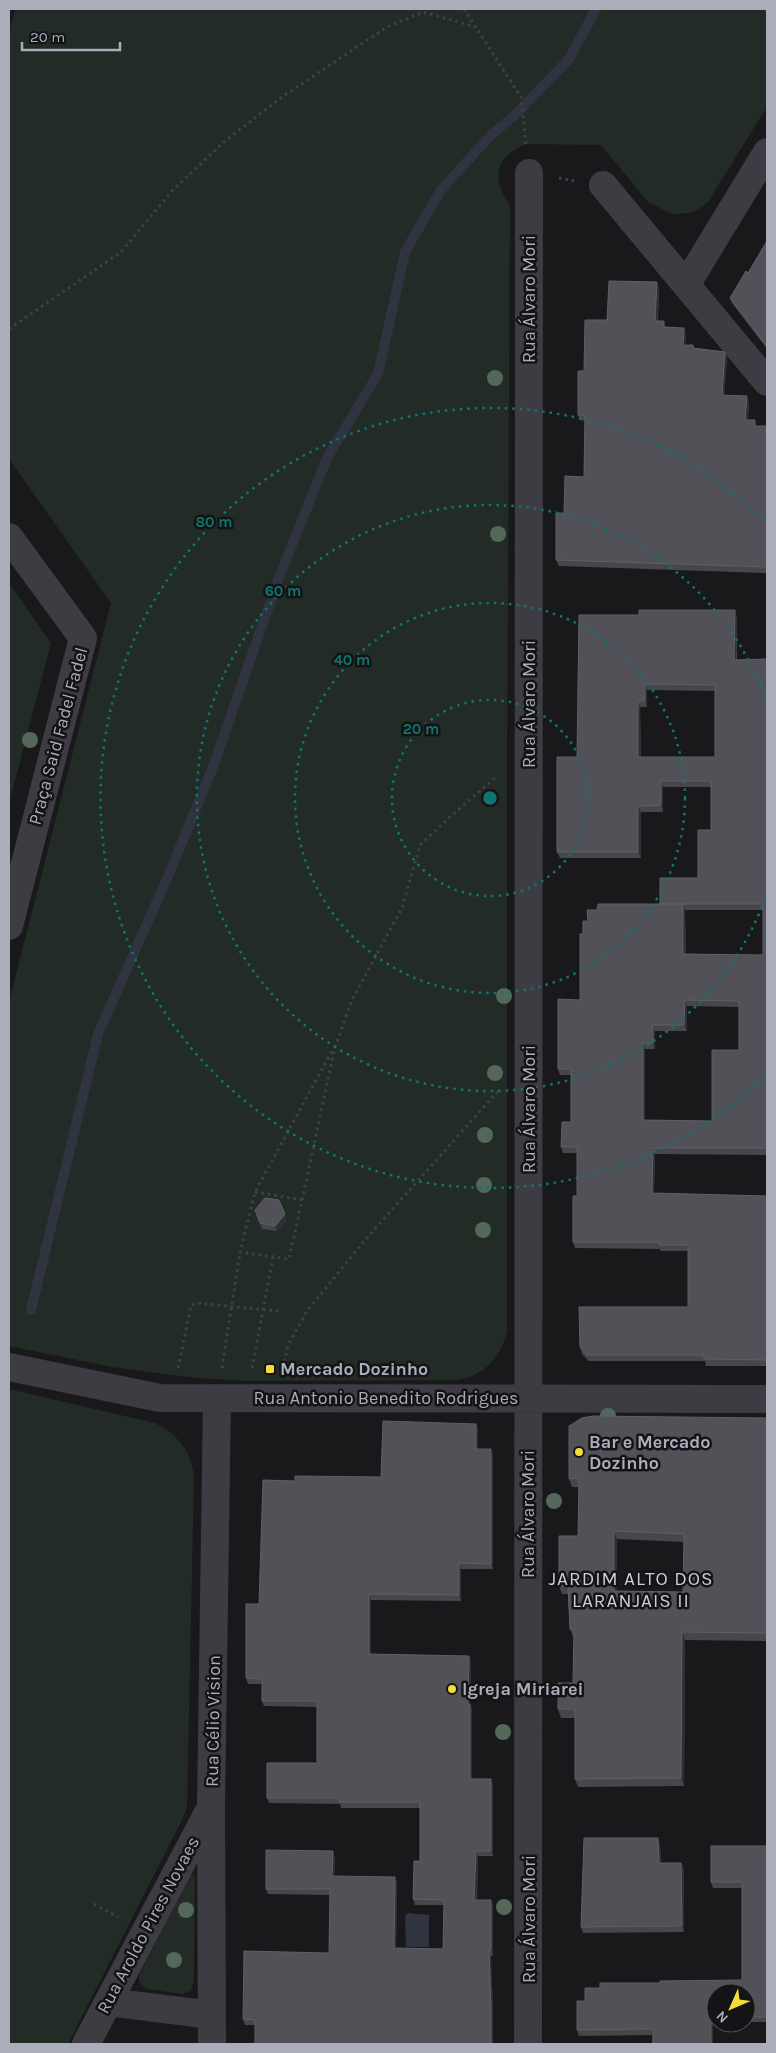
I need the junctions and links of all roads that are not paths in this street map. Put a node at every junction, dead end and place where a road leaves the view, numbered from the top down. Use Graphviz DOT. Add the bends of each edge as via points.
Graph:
graph roads {
  1 [pos="767,152"];
  2 [pos="529,173"];
  3 [pos="602,185"];
  4 [pos="686,285"];
  5 [pos="767,382"];
  6 [pos="9,537"];
  7 [pos="9,926"];
  8 [pos="9,1367"];
  9 [pos="217,1398"];
  10 [pos="529,1398"];
  11 [pos="767,1399"];
  12 [pos="211,1806"];
  13 [pos="108,2002"];
  14 [pos="212,2015"];
  15 [pos="86,2044"];
  16 [pos="212,2044"];
  17 [pos="528,2044"];
  1 -- 4 [label="street"];
  2 -- 10 [label="street, Rua Álvaro Mori"];
  3 -- 4 [label="street"];
  4 -- 5 [label="street"];
  6 -- 7 [label="street, Praça Said Fadel Fadel" via="83,638"];
  8 -- 9 [label="street, Rua Antonio Benedito Rodrigues" via="146,1396"];
  9 -- 10 [label="street, Rua Antonio Benedito Rodrigues"];
  9 -- 12 [label="street, Rua Célio Vision"];
  10 -- 11 [label="street, Rua Antonio Benedito Rodrigues"];
  10 -- 17 [label="street, Rua Álvaro Mori"];
  12 -- 13 [label="street, Rua Aroldo Pires Novaes"];
  12 -- 14 [label="street, Rua Célio Vision"];
  13 -- 14 [label="street"];
  13 -- 15 [label="street, Rua Aroldo Pires Novaes"];
  14 -- 16 [label="street, Rua Célio Vision"];
}
